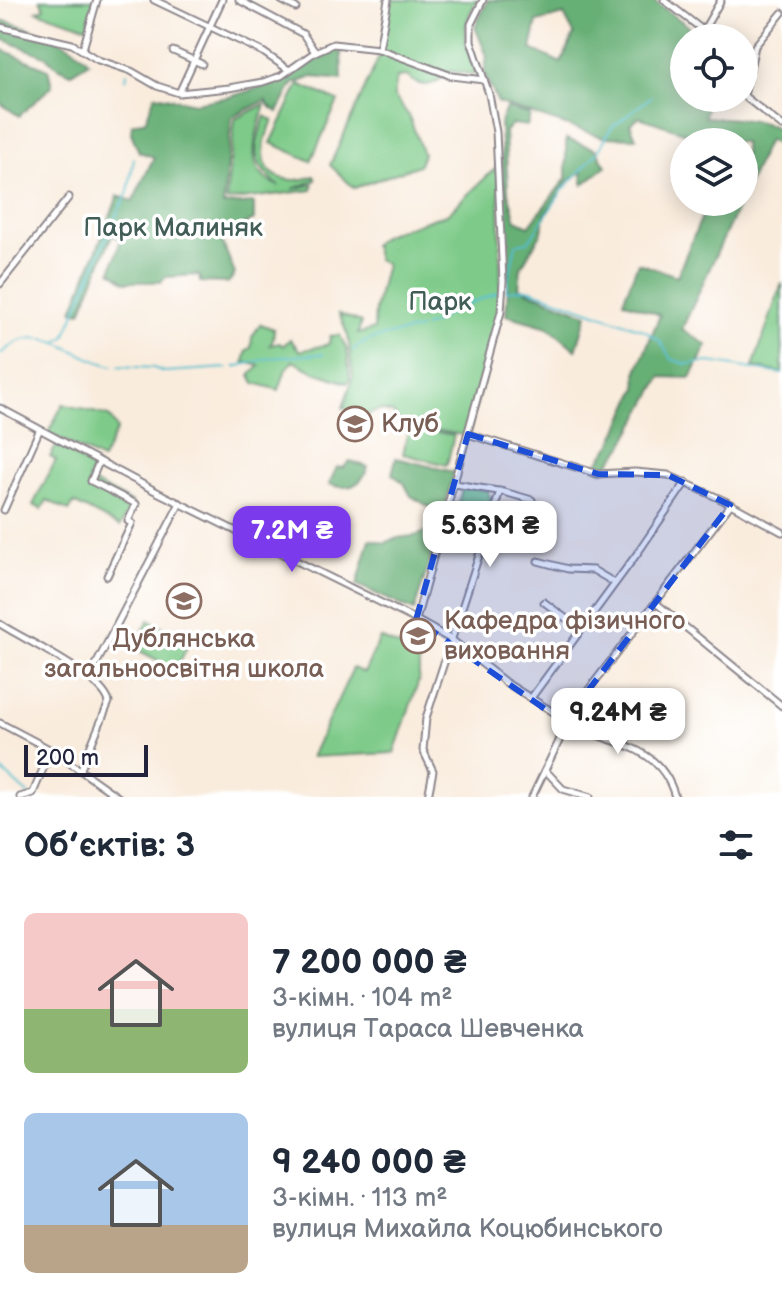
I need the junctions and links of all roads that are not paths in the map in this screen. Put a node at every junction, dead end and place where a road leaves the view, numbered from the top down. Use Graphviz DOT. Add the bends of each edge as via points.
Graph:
graph roads {
  1 [pos="97,0"];
  2 [pos="154,0"];
  3 [pos="222,0"];
  4 [pos="239,0"];
  5 [pos="281,0"];
  6 [pos="388,0"];
  7 [pos="483,0"];
  8 [pos="664,0"];
  9 [pos="721,0"];
  10 [pos="296,8"];
  11 [pos="782,13"];
  12 [pos="779,23"];
  13 [pos="694,24"];
  14 [pos="707,24"];
  15 [pos="0,27"];
  16 [pos="209,27"];
  17 [pos="758,43"];
  18 [pos="83,49"];
  19 [pos="379,49"];
  20 [pos="173,51"];
  21 [pos="315,52"];
  22 [pos="192,59"];
  23 [pos="202,64"];
  24 [pos="289,70"];
  25 [pos="484,80"];
  26 [pos="179,93"];
  27 [pos="758,107"];
  28 [pos="782,126"];
  29 [pos="69,197"];
  30 [pos="0,284"];
  31 [pos="0,408"];
  32 [pos="39,431"];
  33 [pos="468,434"];
  34 [pos="99,462"];
  35 [pos="686,482"];
  36 [pos="455,484"];
  37 [pos="500,491"];
  38 [pos="532,500"];
  39 [pos="180,503"];
  40 [pos="730,505"];
  41 [pos="4,510"];
  42 [pos="782,532"];
  43 [pos="538,561"];
  44 [pos="107,576"];
  45 [pos="615,583"];
  46 [pos="544,602"];
  47 [pos="656,603"];
  48 [pos="416,620"];
  49 [pos="0,624"];
  50 [pos="580,629"];
  51 [pos="452,640"];
  52 [pos="89,678"];
  53 [pos="531,698"];
  54 [pos="782,706"];
  55 [pos="563,722"];
  56 [pos="0,723"];
  57 [pos="53,751"];
  58 [pos="81,769"];
  59 [pos="545,770"];
  60 [pos="20,797"];
  61 [pos="118,797"];
  62 [pos="428,797"];
  63 [pos="532,797"];
  64 [pos="590,797"];
  65 [pos="675,797"];
  1 -- 18 [label="street"];
  2 -- 16 [label="street"];
  3 -- 16 [label="street"];
  4 -- 21 [label="street" via="303,34"];
  5 -- 10 [label="street"];
  6 -- 19 [label="street"];
  7 -- 25 [label="street" via="470,32"];
  8 -- 13 [label="street"];
  9 -- 14 [label="street"];
  11 -- 12 [label="street"];
  12 -- 17 [label="street"];
  15 -- 18 [label="street"];
  16 -- 22 [label="street"];
  16 -- 24 [label="street"];
  18 -- 26 [label="street"];
  19 -- 21 [label="street" via="333,44"];
  19 -- 25 [label="street" via="452,76"];
  20 -- 22 [label="street"];
  21 -- 24 [label="street"];
  22 -- 23 [label="street"];
  22 -- 26 [label="street"];
  24 -- 26 [label="street" via="263,82"];
  25 -- 33 [label="street" via="499,165 503,281 501,312"];
  27 -- 28 [label="street"];
  29 -- 30 [label="street"];
  31 -- 32 [label="street"];
  32 -- 34 [label="street"];
  32 -- 41 [label="street"];
  33 -- 35 [label="street" via="598,474 653,472"];
  33 -- 36 [label="street"];
  34 -- 39 [label="street"];
  34 -- 44 [label="street" via="91,481 136,504"];
  35 -- 40 [label="street"];
  35 -- 45 [label="street"];
  36 -- 37 [label="street"];
  36 -- 48 [label="street"];
  37 -- 38 [label="street"];
  37 -- 51 [label="street"];
  39 -- 48 [label="street"];
  39 -- 52 [label="street"];
  40 -- 42 [label="street"];
  40 -- 47 [label="street"];
  43 -- 45 [label="street" via="593,570"];
  45 -- 50 [label="street"];
  46 -- 50 [label="street"];
  47 -- 54 [label="street"];
  47 -- 55 [label="street"];
  48 -- 51 [label="street"];
  49 -- 52 [label="street"];
  50 -- 53 [label="street"];
  51 -- 53 [label="street"];
  51 -- 62 [label="street" via="426,718 423,750 433,771"];
  52 -- 58 [label="street" via="109,702"];
  53 -- 55 [label="street"];
  55 -- 59 [label="street"];
  55 -- 65 [label="street" via="640,751 665,775"];
  56 -- 57 [label="street"];
  57 -- 58 [label="street"];
  57 -- 60 [label="street" via="33,793"];
  58 -- 61 [label="street"];
  59 -- 63 [label="street"];
  59 -- 64 [label="street" via="563,789"];
}
